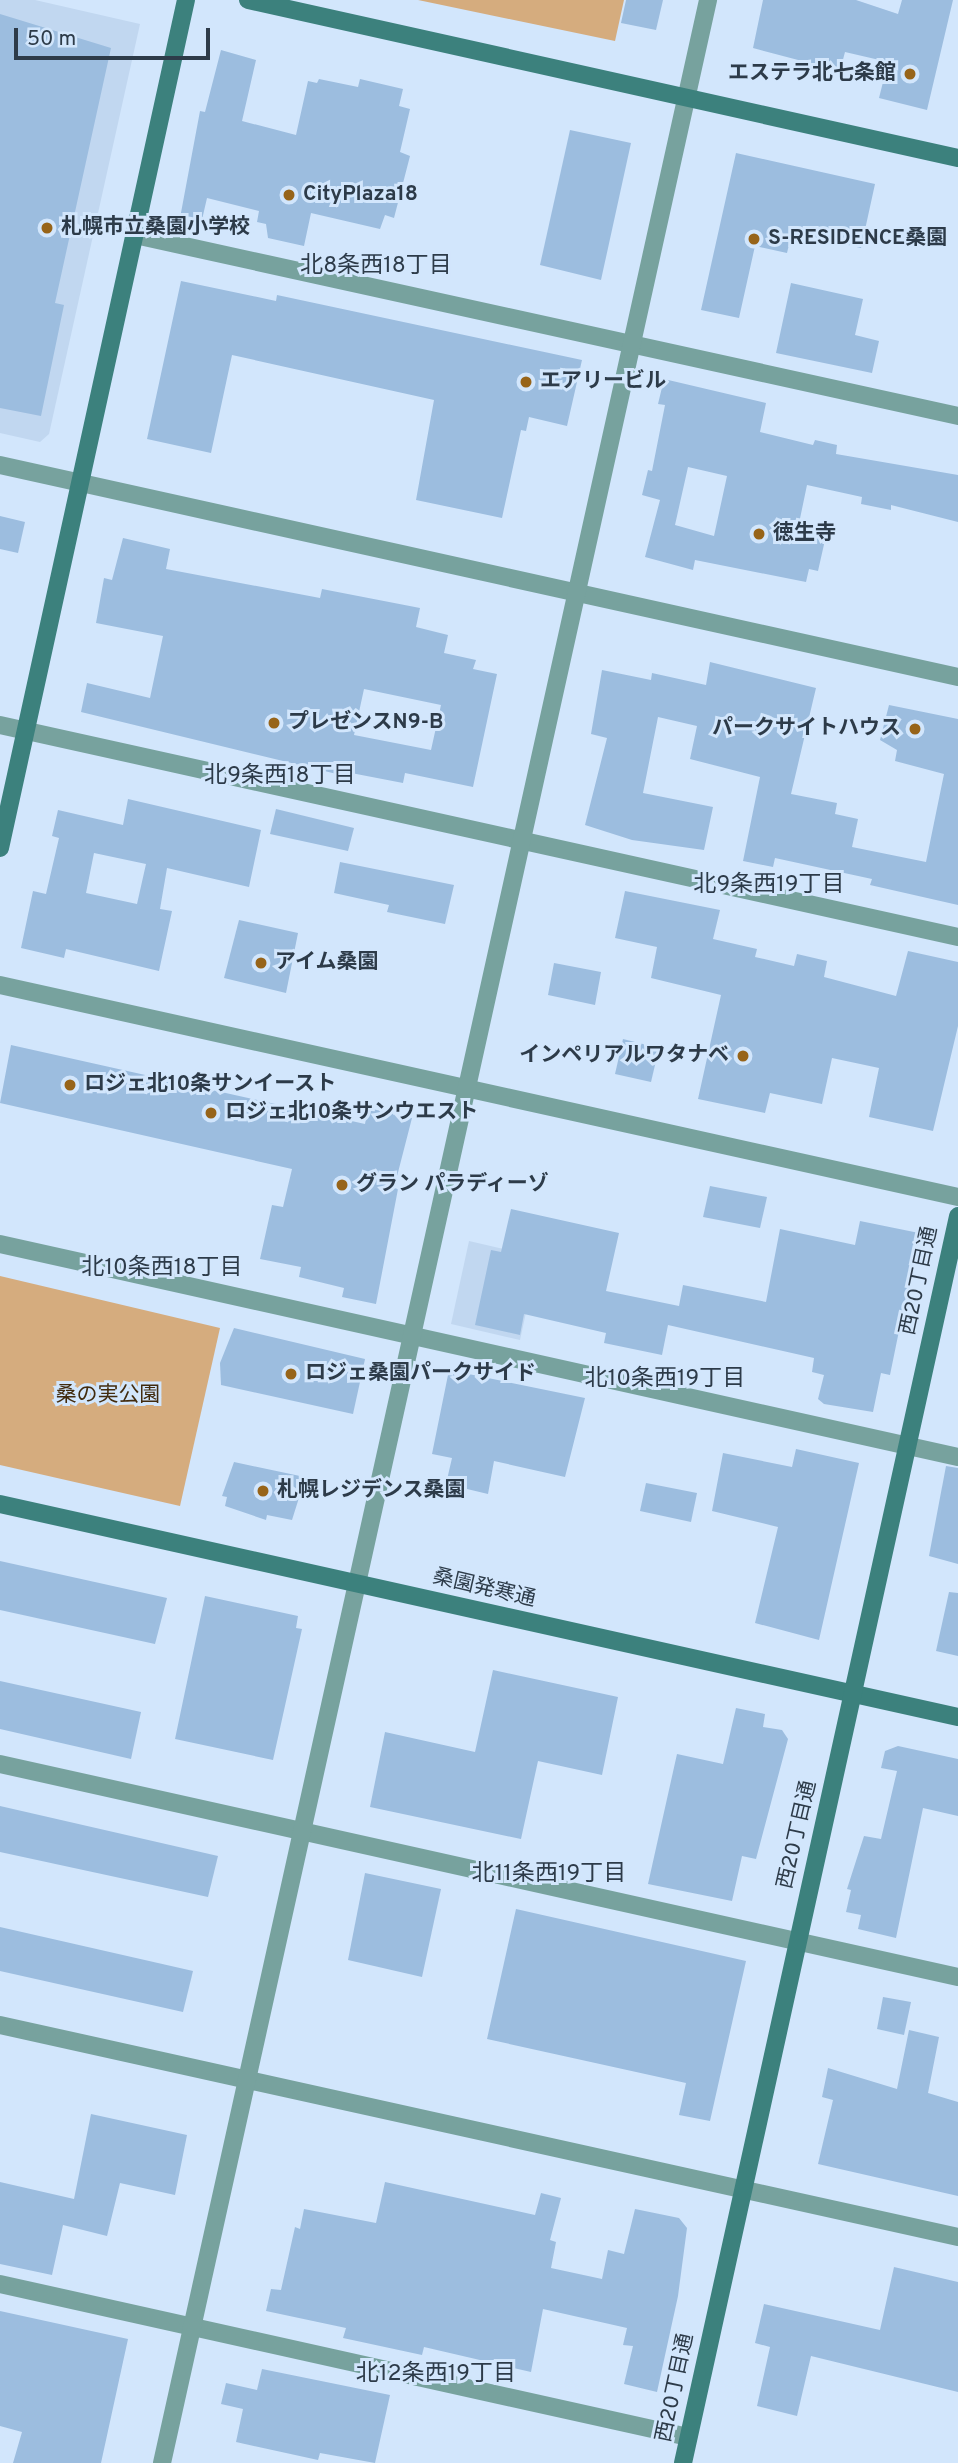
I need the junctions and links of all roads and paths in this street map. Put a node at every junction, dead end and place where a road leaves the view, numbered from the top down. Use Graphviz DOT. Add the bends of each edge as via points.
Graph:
graph roads {
  1 [pos="186,0"];
  2 [pos="248,0"];
  3 [pos="708,0"];
  4 [pos="686,97"];
  5 [pos="958,158"];
  6 [pos="135,235"];
  7 [pos="632,345"];
  8 [pos="958,416"];
  9 [pos="0,465"];
  10 [pos="81,482"];
  11 [pos="576,593"];
  12 [pos="958,677"];
  13 [pos="0,724"];
  14 [pos="26,730"];
  15 [pos="521,840"];
  16 [pos="0,848"];
  17 [pos="958,937"];
  18 [pos="0,985"];
  19 [pos="467,1089"];
  20 [pos="958,1197"];
  21 [pos="958,1216"];
  22 [pos="0,1244"];
  23 [pos="412,1336"];
  24 [pos="908,1445"];
  25 [pos="958,1457"];
  26 [pos="0,1504"];
  27 [pos="358,1584"];
  28 [pos="853,1694"];
  29 [pos="958,1717"];
  30 [pos="0,1763"];
  31 [pos="302,1832"];
  32 [pos="798,1941"];
  33 [pos="958,1977"];
  34 [pos="0,2025"];
  35 [pos="249,2080"];
  36 [pos="743,2189"];
  37 [pos="958,2237"];
  38 [pos="0,2284"];
  39 [pos="193,2325"];
  40 [pos="688,2437"];
  41 [pos="162,2463"];
  42 [pos="683,2463"];
  1 -- 6 [label="street"];
  2 -- 4 [label="street"];
  3 -- 4 [label="street"];
  4 -- 5 [label="street"];
  4 -- 7 [label="street"];
  6 -- 7 [label="street"];
  6 -- 10 [label="street"];
  7 -- 8 [label="street"];
  7 -- 11 [label="street"];
  9 -- 10 [label="street"];
  10 -- 11 [label="street"];
  10 -- 14 [label="street"];
  11 -- 12 [label="street"];
  11 -- 15 [label="street"];
  13 -- 14 [label="street"];
  14 -- 15 [label="street"];
  14 -- 16 [label="street"];
  15 -- 17 [label="street"];
  15 -- 19 [label="street"];
  18 -- 19 [label="street"];
  19 -- 20 [label="street"];
  19 -- 23 [label="street"];
  21 -- 24 [label="street, 西20丁目通"];
  22 -- 23 [label="street"];
  23 -- 24 [label="street"];
  23 -- 27 [label="street"];
  24 -- 25 [label="street"];
  24 -- 28 [label="street, 西20丁目通"];
  26 -- 27 [label="street, 桑園発寒通"];
  27 -- 28 [label="street, 桑園発寒通"];
  27 -- 31 [label="street"];
  28 -- 29 [label="street, 桑園発寒通"];
  28 -- 32 [label="street, 西20丁目通"];
  30 -- 31 [label="street"];
  31 -- 32 [label="street"];
  31 -- 35 [label="street"];
  32 -- 33 [label="street"];
  32 -- 36 [label="street, 西20丁目通"];
  34 -- 35 [label="street"];
  35 -- 36 [label="street"];
  35 -- 39 [label="street"];
  36 -- 37 [label="street"];
  36 -- 40 [label="street, 西20丁目通"];
  38 -- 39 [label="street"];
  39 -- 40 [label="street"];
  39 -- 41 [label="street"];
  40 -- 42 [label="street, 西20丁目通"];
}
